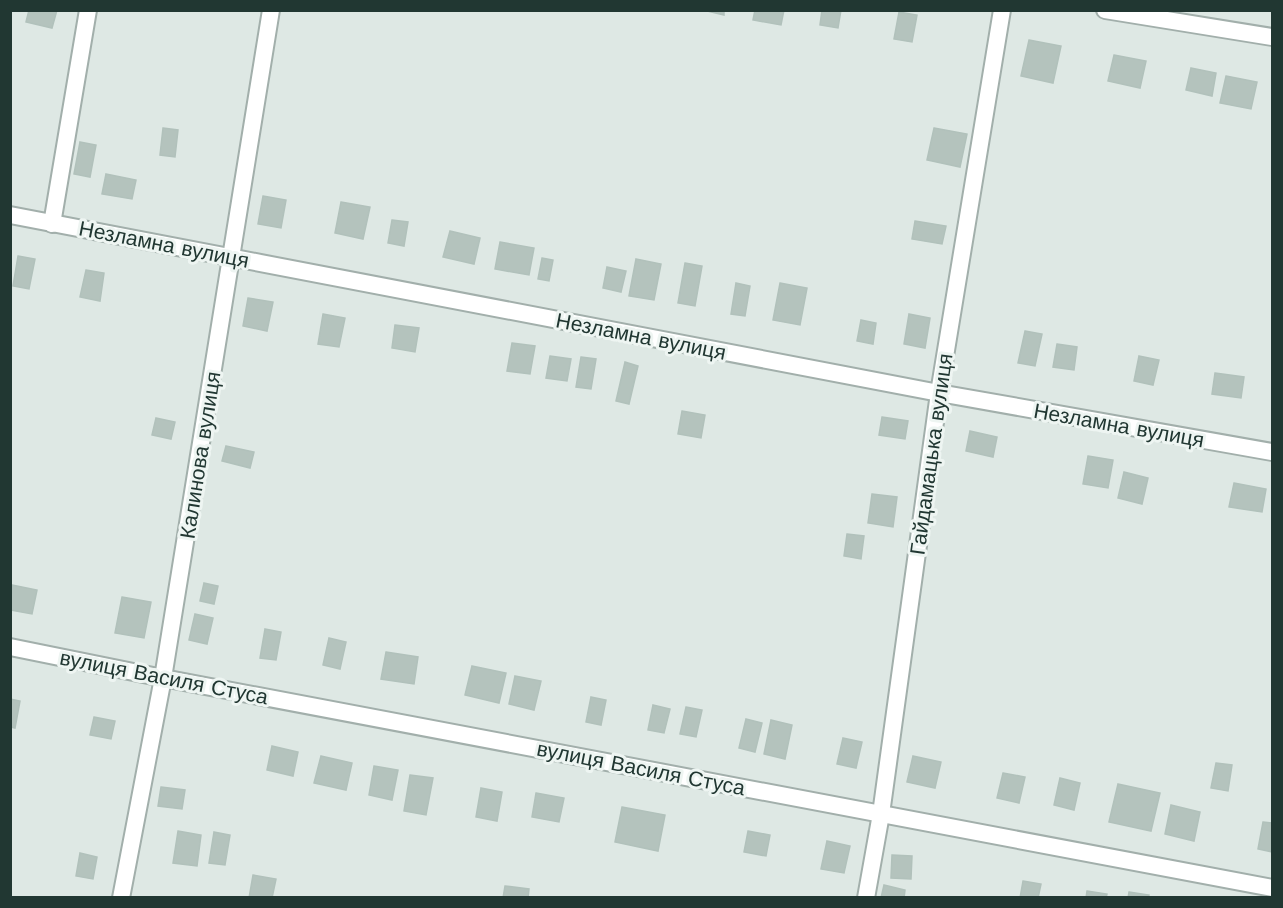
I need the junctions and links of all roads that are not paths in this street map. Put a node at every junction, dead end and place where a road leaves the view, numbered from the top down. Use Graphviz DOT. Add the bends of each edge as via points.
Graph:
graph roads {
  1 [pos="88,10"];
  2 [pos="271,10"];
  3 [pos="1002,10"];
  4 [pos="1105,10"];
  5 [pos="1272,38"];
  6 [pos="10,215"];
  7 [pos="52,224"];
  8 [pos="233,257"];
  9 [pos="939,393"];
  10 [pos="1272,452"];
  11 [pos="10,647"];
  12 [pos="163,678"];
  13 [pos="881,814"];
  14 [pos="1272,888"];
  15 [pos="121,897"];
  16 [pos="866,897"];
  1 -- 7 [label="street"];
  2 -- 8 [label="street, Калинова вулиця"];
  3 -- 9 [label="street, Гайдамацька вулиця"];
  4 -- 5 [label="street"];
  6 -- 7 [label="street, Незламна вулиця"];
  7 -- 8 [label="street, Незламна вулиця"];
  8 -- 9 [label="street, Незламна вулиця"];
  8 -- 12 [label="street, Калинова вулиця"];
  9 -- 10 [label="street, Незламна вулиця"];
  9 -- 13 [label="street, Гайдамацька вулиця"];
  11 -- 12 [label="street, вулиця Василя Стуса"];
  12 -- 13 [label="street, вулиця Василя Стуса"];
  12 -- 15 [label="street, Калинова вулиця"];
  13 -- 14 [label="street, вулиця Василя Стуса"];
  13 -- 16 [label="street, Гайдамацька вулиця"];
}
